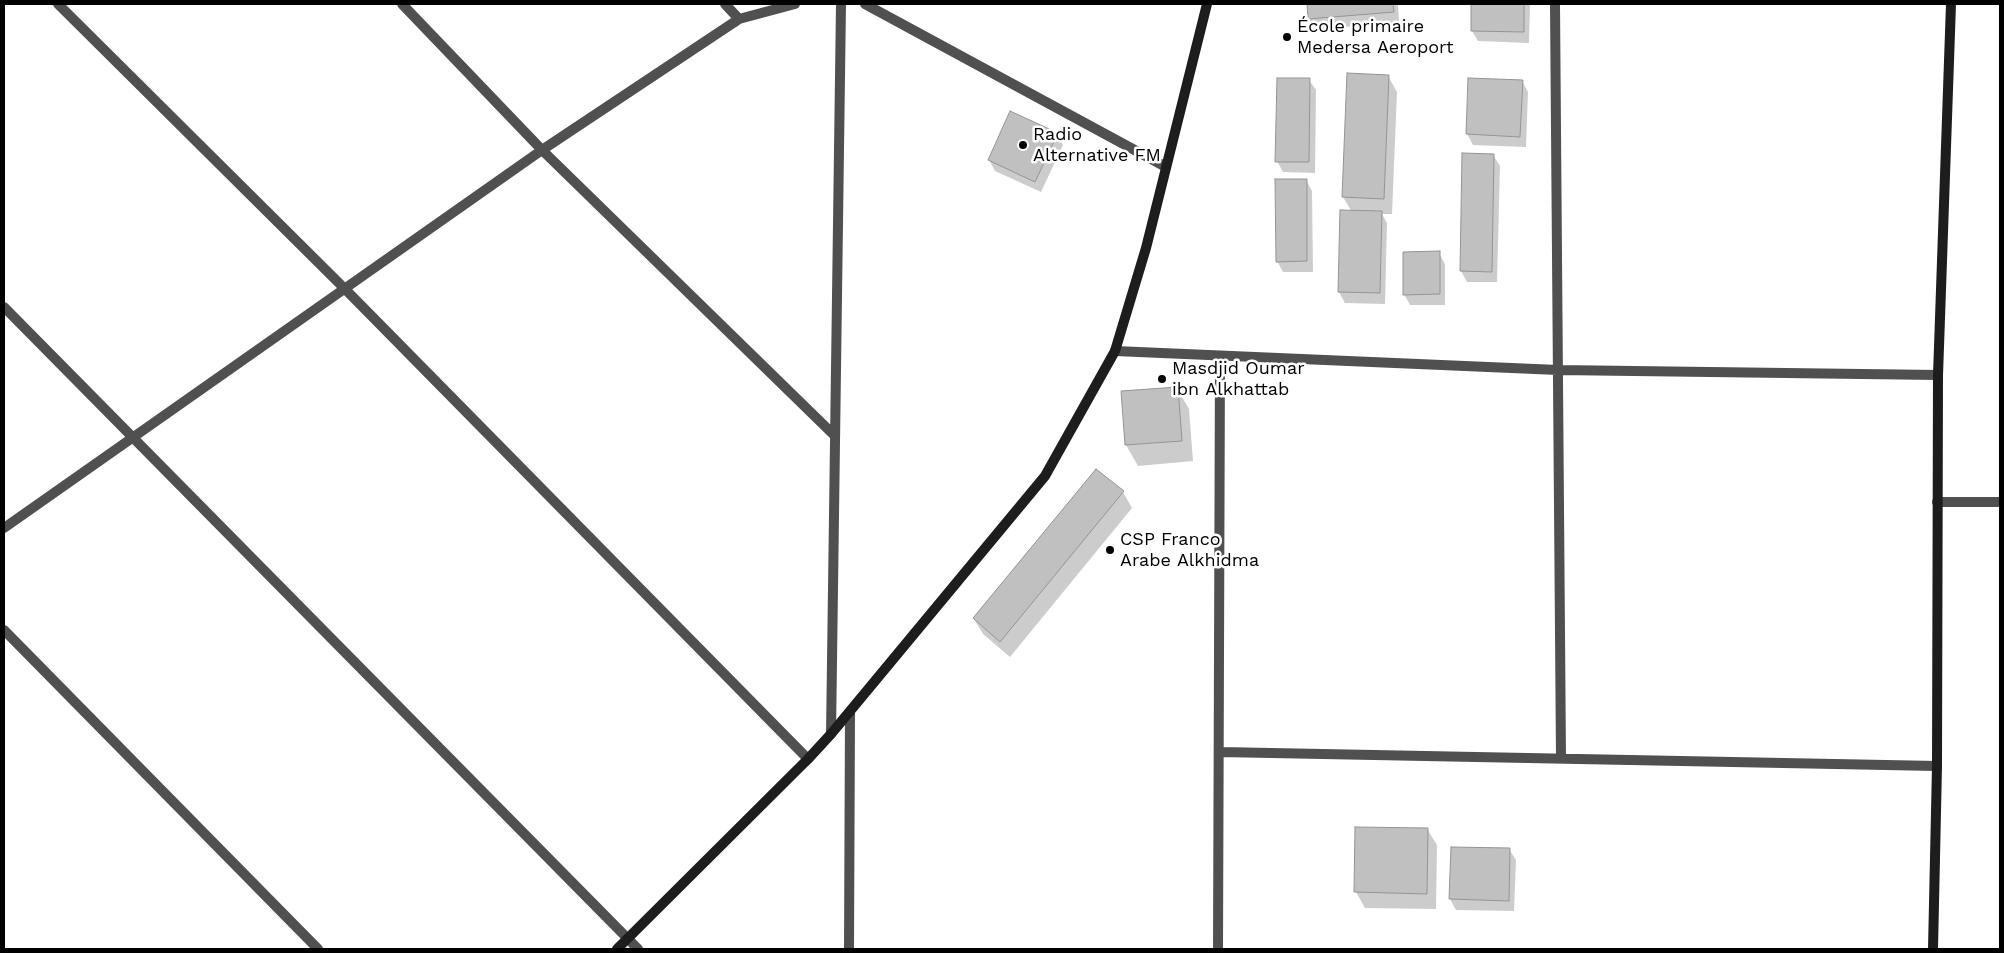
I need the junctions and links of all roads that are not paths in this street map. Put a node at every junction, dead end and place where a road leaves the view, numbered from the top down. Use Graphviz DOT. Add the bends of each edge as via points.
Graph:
graph roads {
  1 [pos="58,4"];
  2 [pos="402,4"];
  3 [pos="725,4"];
  4 [pos="795,4"];
  5 [pos="841,4"];
  6 [pos="865,4"];
  7 [pos="1207,4"];
  8 [pos="1555,4"];
  9 [pos="1951,4"];
  10 [pos="876,7"];
  11 [pos="739,19"];
  12 [pos="542,150"];
  13 [pos="1166,167"];
  14 [pos="345,288"];
  15 [pos="4,307"];
  16 [pos="1115,351"];
  17 [pos="1220,356"];
  18 [pos="1558,370"];
  19 [pos="1938,375"];
  20 [pos="835,436"];
  21 [pos="133,437"];
  22 [pos="1937,502"];
  23 [pos="2000,502"];
  24 [pos="4,528"];
  25 [pos="4,630"];
  26 [pos="850,712"];
  27 [pos="831,734"];
  28 [pos="1220,752"];
  29 [pos="1561,758"];
  30 [pos="808,759"];
  31 [pos="1937,766"];
  32 [pos="628,939"];
  33 [pos="318,949"];
  34 [pos="617,949"];
  35 [pos="638,949"];
  36 [pos="850,949"];
  37 [pos="1218,949"];
  38 [pos="1933,949"];
  1 -- 14 [label="street"];
  2 -- 12 [label="street"];
  3 -- 11 [label="street"];
  4 -- 11 [label="street"];
  5 -- 20 [label="street"];
  6 -- 10 [label="street"];
  7 -- 13 [label="street"];
  8 -- 18 [label="street"];
  9 -- 19 [label="street"];
  10 -- 13 [label="street"];
  11 -- 12 [label="street"];
  12 -- 14 [label="street"];
  12 -- 20 [label="street"];
  13 -- 16 [label="street"];
  14 -- 21 [label="street"];
  14 -- 30 [label="street"];
  15 -- 21 [label="street"];
  16 -- 17 [label="street"];
  16 -- 26 [label="street" via="1045,476"];
  17 -- 18 [label="street"];
  17 -- 28 [label="street"];
  18 -- 19 [label="street"];
  18 -- 29 [label="street"];
  19 -- 22 [label="street"];
  20 -- 27 [label="street"];
  21 -- 24 [label="street"];
  21 -- 32 [label="street"];
  22 -- 23 [label="street"];
  22 -- 31 [label="street"];
  25 -- 33 [label="street"];
  26 -- 27 [label="street"];
  26 -- 36 [label="street"];
  27 -- 30 [label="street"];
  28 -- 29 [label="street"];
  28 -- 37 [label="street"];
  29 -- 31 [label="street"];
  30 -- 32 [label="street"];
  31 -- 38 [label="street"];
  32 -- 34 [label="street"];
  32 -- 35 [label="street"];
}
